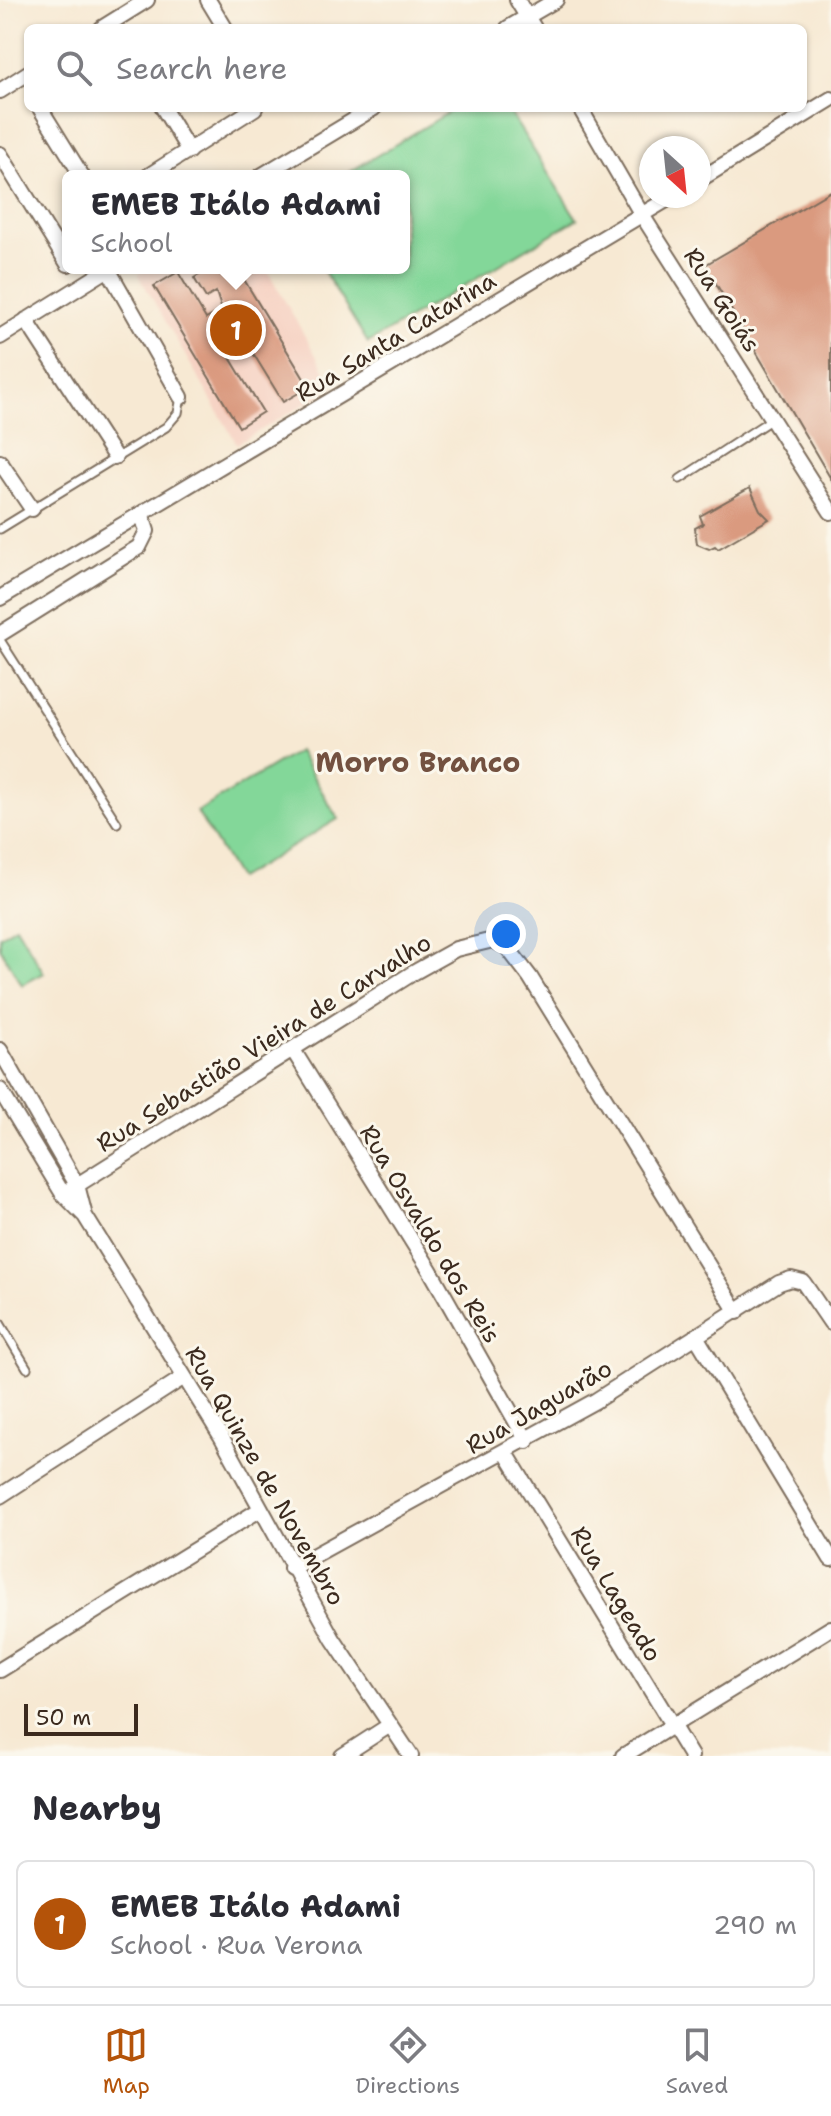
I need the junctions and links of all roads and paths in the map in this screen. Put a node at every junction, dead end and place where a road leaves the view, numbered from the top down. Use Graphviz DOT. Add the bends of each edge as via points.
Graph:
graph roads {
  1 [pos="147,0"];
  2 [pos="208,0"];
  3 [pos="517,0"];
  4 [pos="556,0"];
  5 [pos="530,22"];
  6 [pos="112,24"];
  7 [pos="223,24"];
  8 [pos="24,80"];
  9 [pos="0,91"];
  10 [pos="831,99"];
  11 [pos="42,112"];
  12 [pos="165,112"];
  13 [pos="249,112"];
  14 [pos="367,112"];
  15 [pos="582,112"];
  16 [pos="189,151"];
  17 [pos="0,154"];
  18 [pos="78,170"];
  19 [pos="158,170"];
  20 [pos="271,170"];
  21 [pos="711,173"];
  22 [pos="653,208"];
  23 [pos="642,215"];
  24 [pos="62,255"];
  25 [pos="74,274"];
  26 [pos="100,274"];
  27 [pos="112,274"];
  28 [pos="81,285"];
  29 [pos="26,320"];
  30 [pos="0,337"];
  31 [pos="181,397"];
  32 [pos="772,419"];
  33 [pos="115,457"];
  34 [pos="0,462"];
  35 [pos="680,479"];
  36 [pos="32,509"];
  37 [pos="831,512"];
  38 [pos="142,516"];
  39 [pos="0,529"];
  40 [pos="0,598"];
  41 [pos="0,637"];
  42 [pos="117,823"];
  43 [pos="0,1050"];
  44 [pos="293,1050"];
  45 [pos="0,1090"];
  46 [pos="77,1185"];
  47 [pos="63,1194"];
  48 [pos="85,1216"];
  49 [pos="737,1312"];
  50 [pos="0,1323"];
  51 [pos="831,1323"];
  52 [pos="697,1338"];
  53 [pos="27,1368"];
  54 [pos="184,1377"];
  55 [pos="527,1441"];
  56 [pos="506,1453"];
  57 [pos="0,1496"];
  58 [pos="261,1509"];
  59 [pos="831,1559"];
  60 [pos="291,1568"];
  61 [pos="831,1628"];
  62 [pos="0,1670"];
  63 [pos="390,1725"];
  64 [pos="672,1727"];
  65 [pos="342,1756"];
  66 [pos="411,1756"];
  67 [pos="623,1756"];
  68 [pos="691,1756"];
  1 -- 6 [label="street"];
  2 -- 7 [label="street"];
  3 -- 5 [label="street"];
  4 -- 5 [label="street"];
  8 -- 9 [label="street"];
  10 -- 21 [label="street"];
  11 -- 18 [label="street"];
  12 -- 16 [label="street"];
  13 -- 16 [label="street"];
  14 -- 20 [label="street"];
  15 -- 23 [label="street, Rua Goiás"];
  16 -- 19 [label="street"];
  17 -- 24 [label="street"];
  22 -- 23 [label="street, Rua Santa Catarina"];
  23 -- 32 [label="street, Rua Goiás"];
  23 -- 38 [label="street, Rua Santa Catarina"];
  25 -- 28 [label="street"];
  26 -- 28 [label="street"];
  27 -- 31 [label="street"];
  28 -- 29 [label="street"];
  29 -- 30 [label="street"];
  29 -- 33 [label="street"];
  31 -- 33 [label="lane" via="178,413 166,427"];
  32 -- 35 [label="lane"];
  32 -- 37 [label="street, Rua Goiás"];
  33 -- 36 [label="lane"];
  34 -- 36 [label="street"];
  36 -- 39 [label="lane"];
  38 -- 40 [label="street, Rua Santa Catarina"];
  38 -- 41 [label="street" via="147,531 139,547"];
  41 -- 42 [label="lane"];
  43 -- 46 [label="street, Rua Quinze de Novembro"];
  44 -- 46 [label="street, Rua Sebastião Vieira de Carvalho"];
  44 -- 49 [label="street, Rua Sebastião Vieira de Carvalho" via="456,949 493,940 507,947"];
  44 -- 55 [label="street, Rua Osvaldo dos Reis" via="430,1270"];
  45 -- 47 [label="street, Rua Quinze de Novembro"];
  46 -- 47 [label="street, Rua Sebastião Vieira de Carvalho"];
  46 -- 48 [label="street, Rua Quinze de Novembro"];
  47 -- 48 [label="street, Rua Quinze de Novembro"];
  48 -- 54 [label="street, Rua Quinze de Novembro"];
  49 -- 51 [label="street, Rua Jaguarão" via="791,1279 803,1282"];
  49 -- 52 [label="street, Rua Jaguarão"];
  50 -- 53 [label="lane"];
  52 -- 55 [label="street, Rua Jaguarão"];
  52 -- 59 [label="street"];
  54 -- 57 [label="street"];
  54 -- 58 [label="street, Rua Quinze de Novembro"];
  55 -- 56 [label="street, Rua Jaguarão"];
  56 -- 60 [label="street, Rua Jaguarão"];
  56 -- 64 [label="street, Rua Lageado"];
  58 -- 60 [label="street, Rua Quinze de Novembro"];
  58 -- 62 [label="street"];
  60 -- 63 [label="street, Rua Quinze de Novembro"];
  61 -- 64 [label="street"];
  63 -- 65 [label="street"];
  63 -- 66 [label="street, Rua Quinze de Novembro"];
  64 -- 67 [label="street"];
  64 -- 68 [label="street, Rua Lageado"];
}
